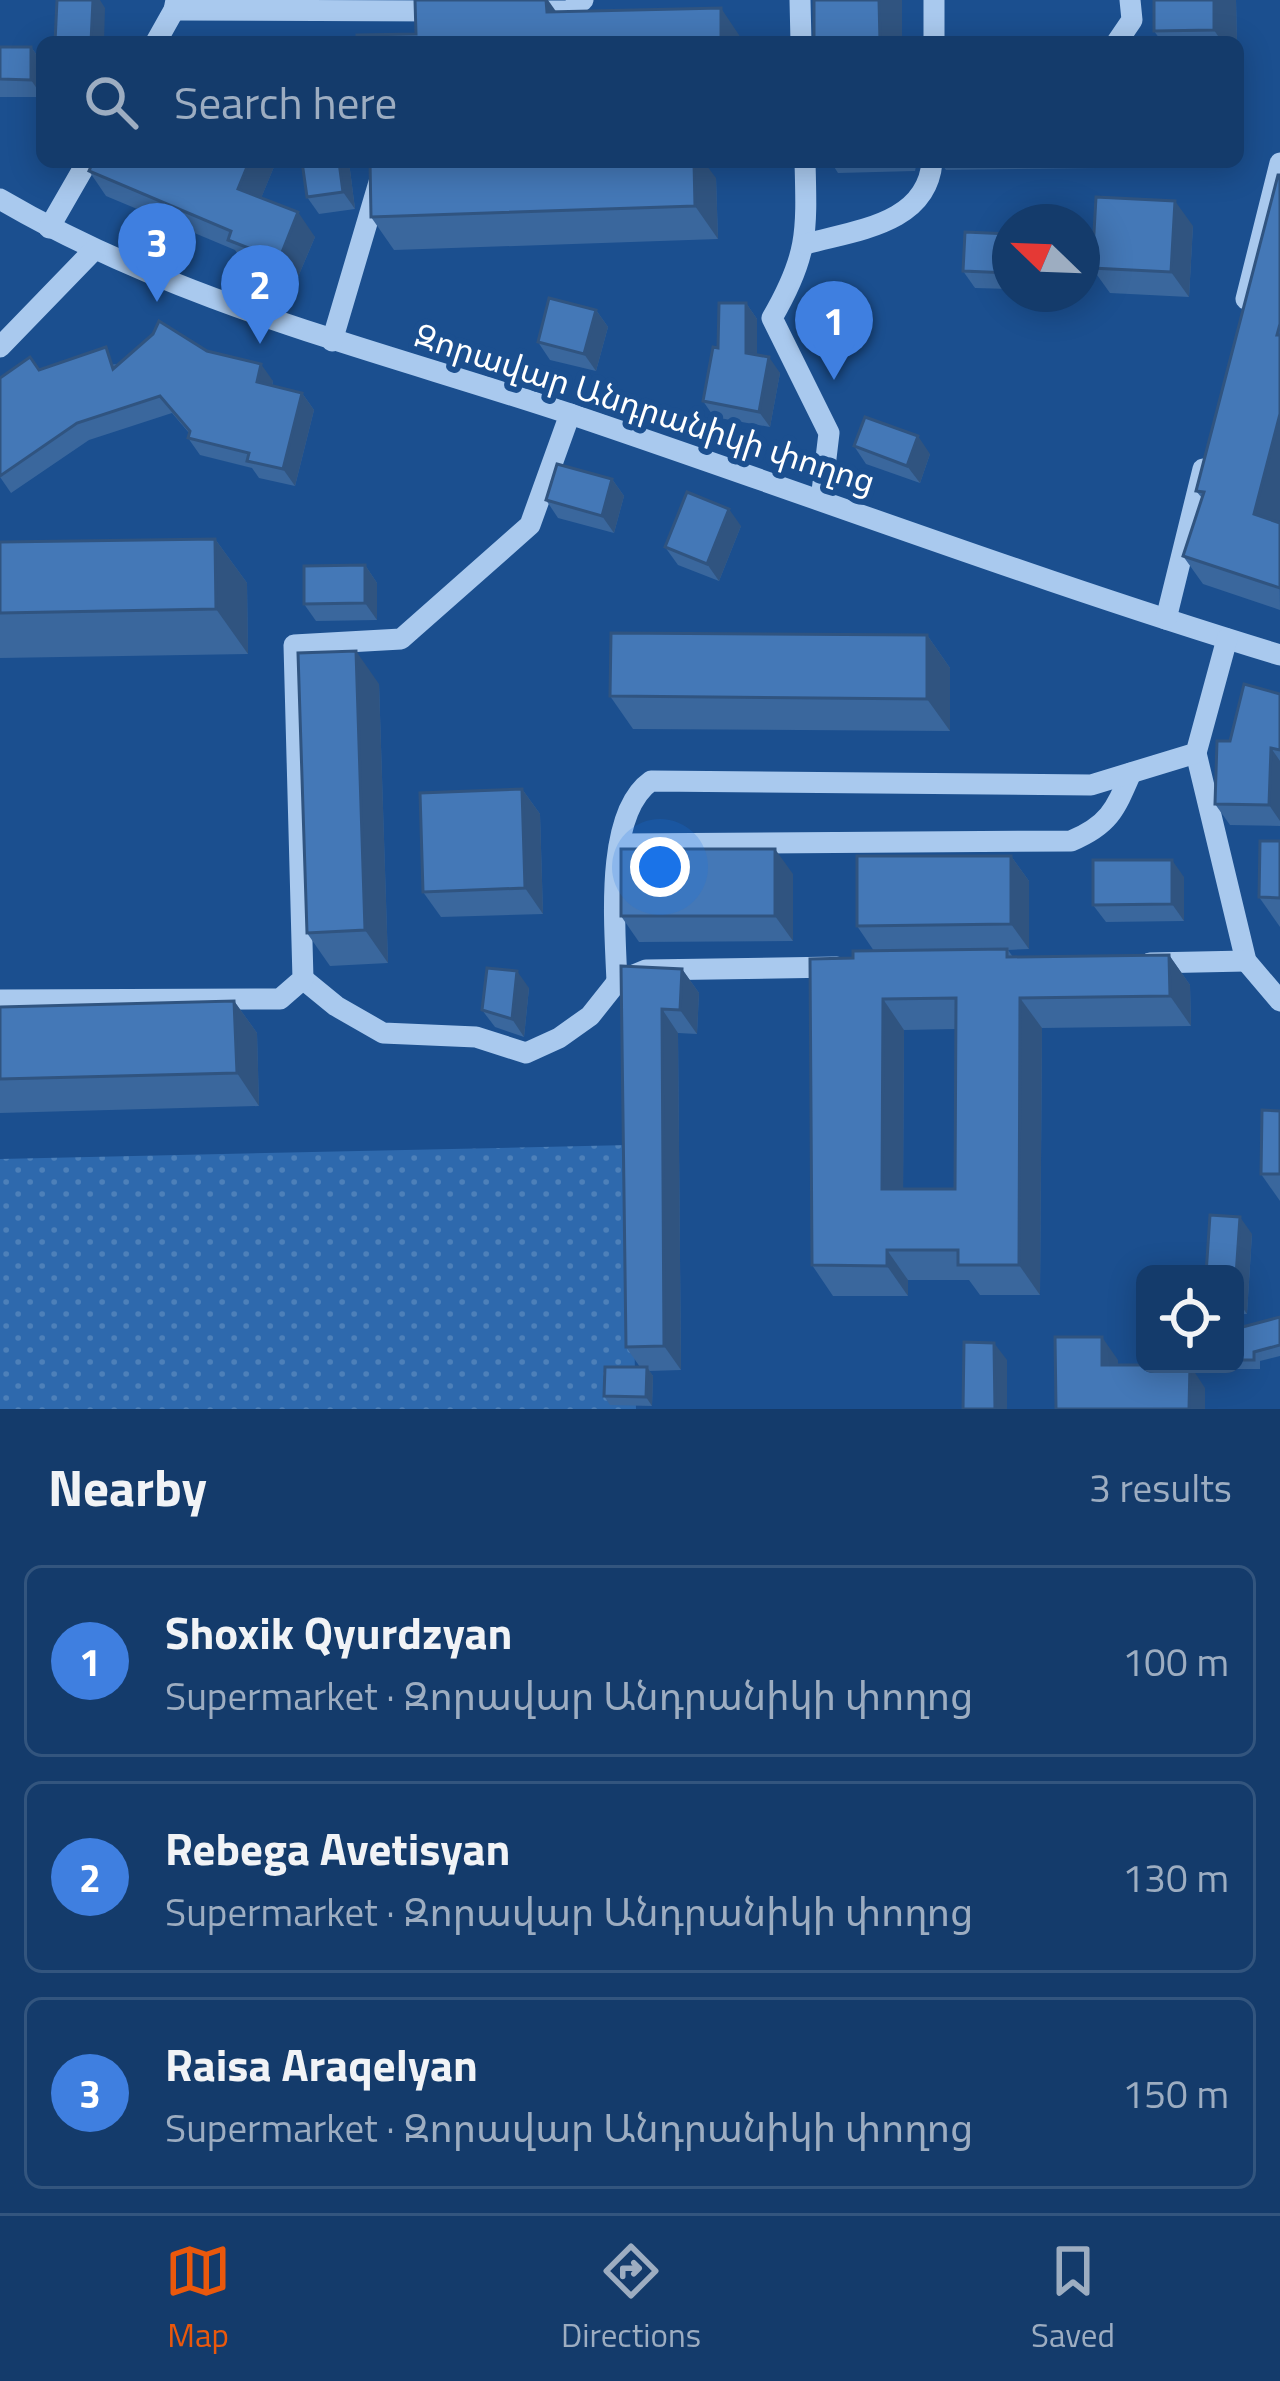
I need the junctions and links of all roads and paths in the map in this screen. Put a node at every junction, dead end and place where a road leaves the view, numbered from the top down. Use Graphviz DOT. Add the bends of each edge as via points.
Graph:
graph roads {
  1 [pos="583,0"];
  2 [pos="800,0"];
  3 [pos="934,0"];
  4 [pos="1130,0"];
  5 [pos="175,5"];
  6 [pos="159,36"];
  7 [pos="801,36"];
  8 [pos="934,36"];
  9 [pos="1121,36"];
  10 [pos="1280,163"];
  11 [pos="84,168"];
  12 [pos="383,168"];
  13 [pos="805,168"];
  14 [pos="931,168"];
  15 [pos="0,200"];
  16 [pos="49,228"];
  17 [pos="806,244"];
  18 [pos="94,250"];
  19 [pos="1240,322"];
  20 [pos="332,341"];
  21 [pos="0,347"];
  22 [pos="570,414"];
  23 [pos="1211,437"];
  24 [pos="821,500"];
  25 [pos="1166,620"];
  26 [pos="1227,639"];
  27 [pos="1280,655"];
  28 [pos="1196,753"];
  29 [pos="1131,773"];
  30 [pos="620,844"];
  31 [pos="1246,961"];
  32 [pos="1126,963"];
  33 [pos="862,967"];
  34 [pos="303,979"];
  35 [pos="616,982"];
  36 [pos="0,1000"];
  37 [pos="1280,1001"];
  1 -- 5 [label="street" via="569,11"];
  2 -- 7 [label="street"];
  3 -- 8 [label="street"];
  4 -- 9 [label="street" via="1132,20"];
  5 -- 6 [label="street"];
  10 -- 19 [label="street"];
  11 -- 16 [label="street"];
  12 -- 20 [label="street"];
  13 -- 17 [label="street"];
  14 -- 17 [label="street" via="920,201 904,213"];
  15 -- 16 [label="street, Զորավար Անդրանիկի փողոց"];
  16 -- 18 [label="street, Զորավար Անդրանիկի փողոց"];
  17 -- 24 [label="street" via="772,318 829,433"];
  18 -- 20 [label="street, Զորավար Անդրանիկի փողոց"];
  18 -- 21 [label="street"];
  20 -- 22 [label="street, Զորավար Անդրանիկի փողոց"];
  22 -- 24 [label="street, Զորավար Անդրանիկի փողոց"];
  22 -- 34 [label="street" via="530,525 400,639 294,645"];
  23 -- 25 [label="street"];
  24 -- 25 [label="street, Զորավար Անդրանիկի փողոց"];
  25 -- 26 [label="street, Զորավար Անդրանիկի փողոց"];
  26 -- 27 [label="street, Զորավար Անդրանիկի փողոց"];
  26 -- 28 [label="street"];
  28 -- 29 [label="street"];
  28 -- 31 [label="street"];
  29 -- 30 [label="street" via="1100,829 1071,841"];
  29 -- 30 [label="street" via="1091,785 651,781 636,791"];
  30 -- 35 [label="street"];
  31 -- 32 [label="street"];
  31 -- 37 [label="street"];
  33 -- 35 [label="street" via="646,970"];
  34 -- 35 [label="street" via="383,1033 464,1036 526,1053 590,1016"];
  34 -- 36 [label="street" via="280,999"];
}
